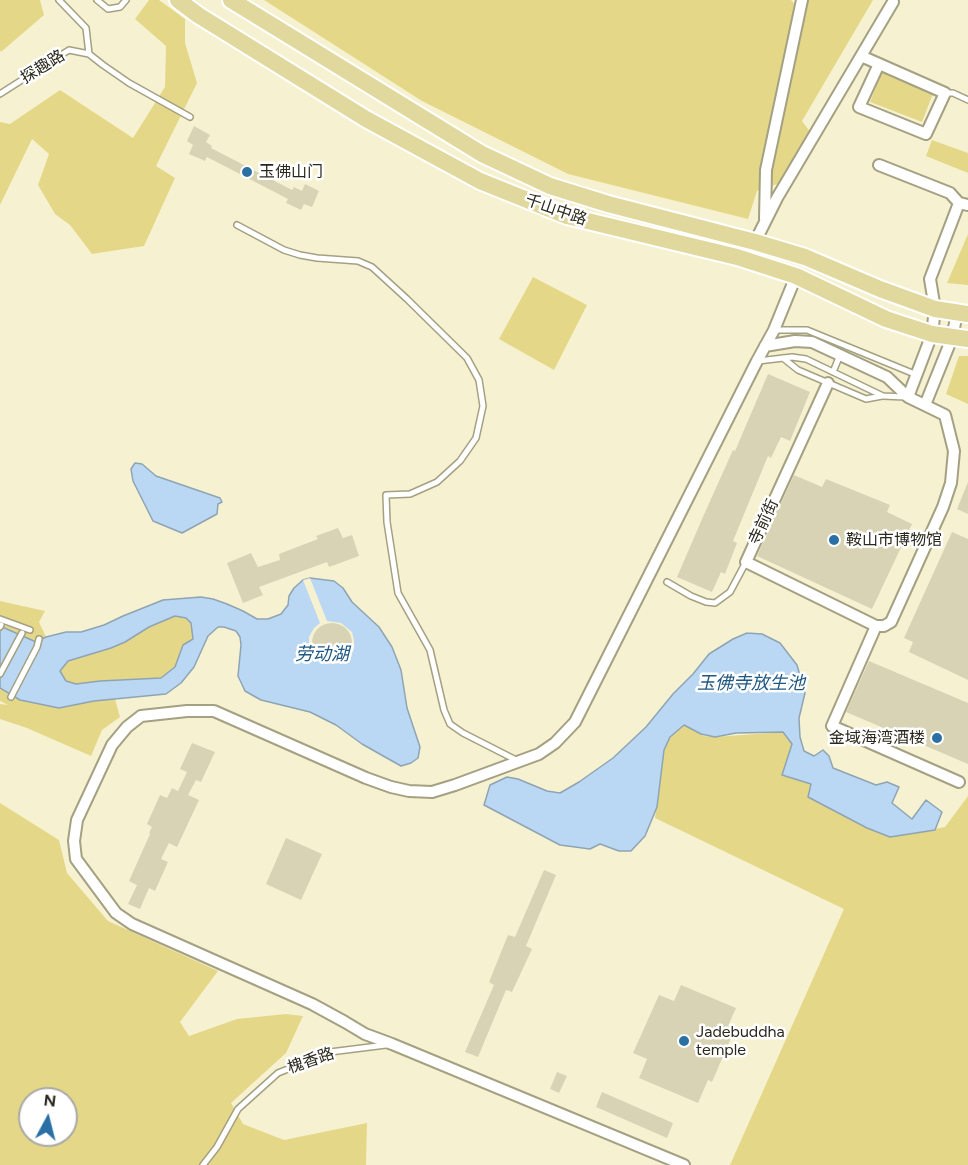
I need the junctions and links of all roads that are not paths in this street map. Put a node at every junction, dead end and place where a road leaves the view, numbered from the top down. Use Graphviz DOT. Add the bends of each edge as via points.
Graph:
graph roads {
  1 [pos="59,0"];
  2 [pos="97,0"];
  3 [pos="126,0"];
  4 [pos="178,0"];
  5 [pos="231,0"];
  6 [pos="802,0"];
  7 [pos="893,2"];
  8 [pos="89,54"];
  9 [pos="861,56"];
  10 [pos="879,64"];
  11 [pos="945,93"];
  12 [pos="0,94"];
  13 [pos="968,100"];
  14 [pos="190,117"];
  15 [pos="879,165"];
  16 [pos="964,204"];
  17 [pos="765,222"];
  18 [pos="237,225"];
  19 [pos="755,242"];
  20 [pos="796,276"];
  21 [pos="935,309"];
  22 [pos="962,314"];
  23 [pos="774,330"];
  24 [pos="932,334"];
  25 [pos="960,338"];
  26 [pos="765,346"];
  27 [pos="840,355"];
  28 [pos="783,358"];
  29 [pos="757,361"];
  30 [pos="833,372"];
  31 [pos="917,375"];
  32 [pos="828,383"];
  33 [pos="883,396"];
  34 [pos="908,397"];
  35 [pos="925,405"];
  36 [pos="746,562"];
  37 [pos="667,582"];
  38 [pos="0,623"];
  39 [pos="876,626"];
  40 [pos="30,630"];
  41 [pos="22,633"];
  42 [pos="39,639"];
  43 [pos="0,674"];
  44 [pos="11,698"];
  45 [pos="518,761"];
  46 [pos="959,782"];
  47 [pos="392,1044"];
  48 [pos="203,1165"];
  49 [pos="684,1165"];
  1 -- 8 [label="lane" via="86,28"];
  2 -- 3 [label="lane" via="108,9 120,7"];
  4 -- 20 [label="main road, 千山中路" via="366,119 480,181 567,216 737,256"];
  5 -- 19 [label="main road, 千山中路" via="482,154 550,186"];
  6 -- 17 [label="street" via="766,170"];
  7 -- 9 [label="street"];
  8 -- 12 [label="lane, 探趣路" via="69,50"];
  8 -- 14 [label="lane" via="129,83"];
  9 -- 10 [label="street"];
  9 -- 17 [label="street"];
  10 -- 11 [label="street"];
  10 -- 11 [label="street" via="859,107 926,134"];
  11 -- 13 [label="lane"];
  15 -- 16 [label="street" via="950,193"];
  16 -- 21 [label="street" via="930,279"];
  17 -- 19 [label="street"];
  18 -- 45 [label="lane" via="300,255 358,261 372,267 467,358 479,380 483,406 476,438 460,461 437,482 410,494 386,495 387,522 398,592 430,650 450,724"];
  19 -- 21 [label="main road, 千山中路" via="805,257"];
  20 -- 23 [label="street"];
  20 -- 24 [label="main road, 千山中路" via="886,319"];
  21 -- 22 [label="main road, 千山中路"];
  21 -- 24 [label="street"];
  22 -- 25 [label="street"];
  23 -- 26 [label="street"];
  23 -- 31 [label="lane" via="807,330"];
  24 -- 25 [label="main road, 千山中路"];
  24 -- 31 [label="street"];
  25 -- 35 [label="street"];
  26 -- 27 [label="street" via="812,342"];
  26 -- 29 [label="street"];
  27 -- 30 [label="lane"];
  27 -- 34 [label="street" via="886,377"];
  28 -- 29 [label="lane"];
  28 -- 30 [label="lane" via="806,359"];
  28 -- 32 [label="lane" via="798,370"];
  29 -- 45 [label="street" via="575,722 539,754"];
  30 -- 33 [label="lane"];
  31 -- 34 [label="street"];
  32 -- 33 [label="lane" via="866,399"];
  32 -- 36 [label="street, 寺前街"];
  33 -- 34 [label="lane"];
  34 -- 35 [label="street"];
  35 -- 39 [label="street" via="945,414 954,451 951,483 891,622"];
  36 -- 37 [label="lane" via="730,592 715,603 691,596"];
  36 -- 39 [label="street, 寺前街"];
  38 -- 40 [label="lane"];
  39 -- 46 [label="street" via="832,726"];
  41 -- 43 [label="lane"];
  42 -- 44 [label="lane"];
  45 -- 47 [label="street" via="432,792 410,791 366,778 214,711 141,716 112,745 81,810 74,840 76,859 116,913 132,924"];
  47 -- 48 [label="lane, 槐香路" via="330,1052 278,1073 238,1109 218,1147"];
  47 -- 49 [label="street"];
}
